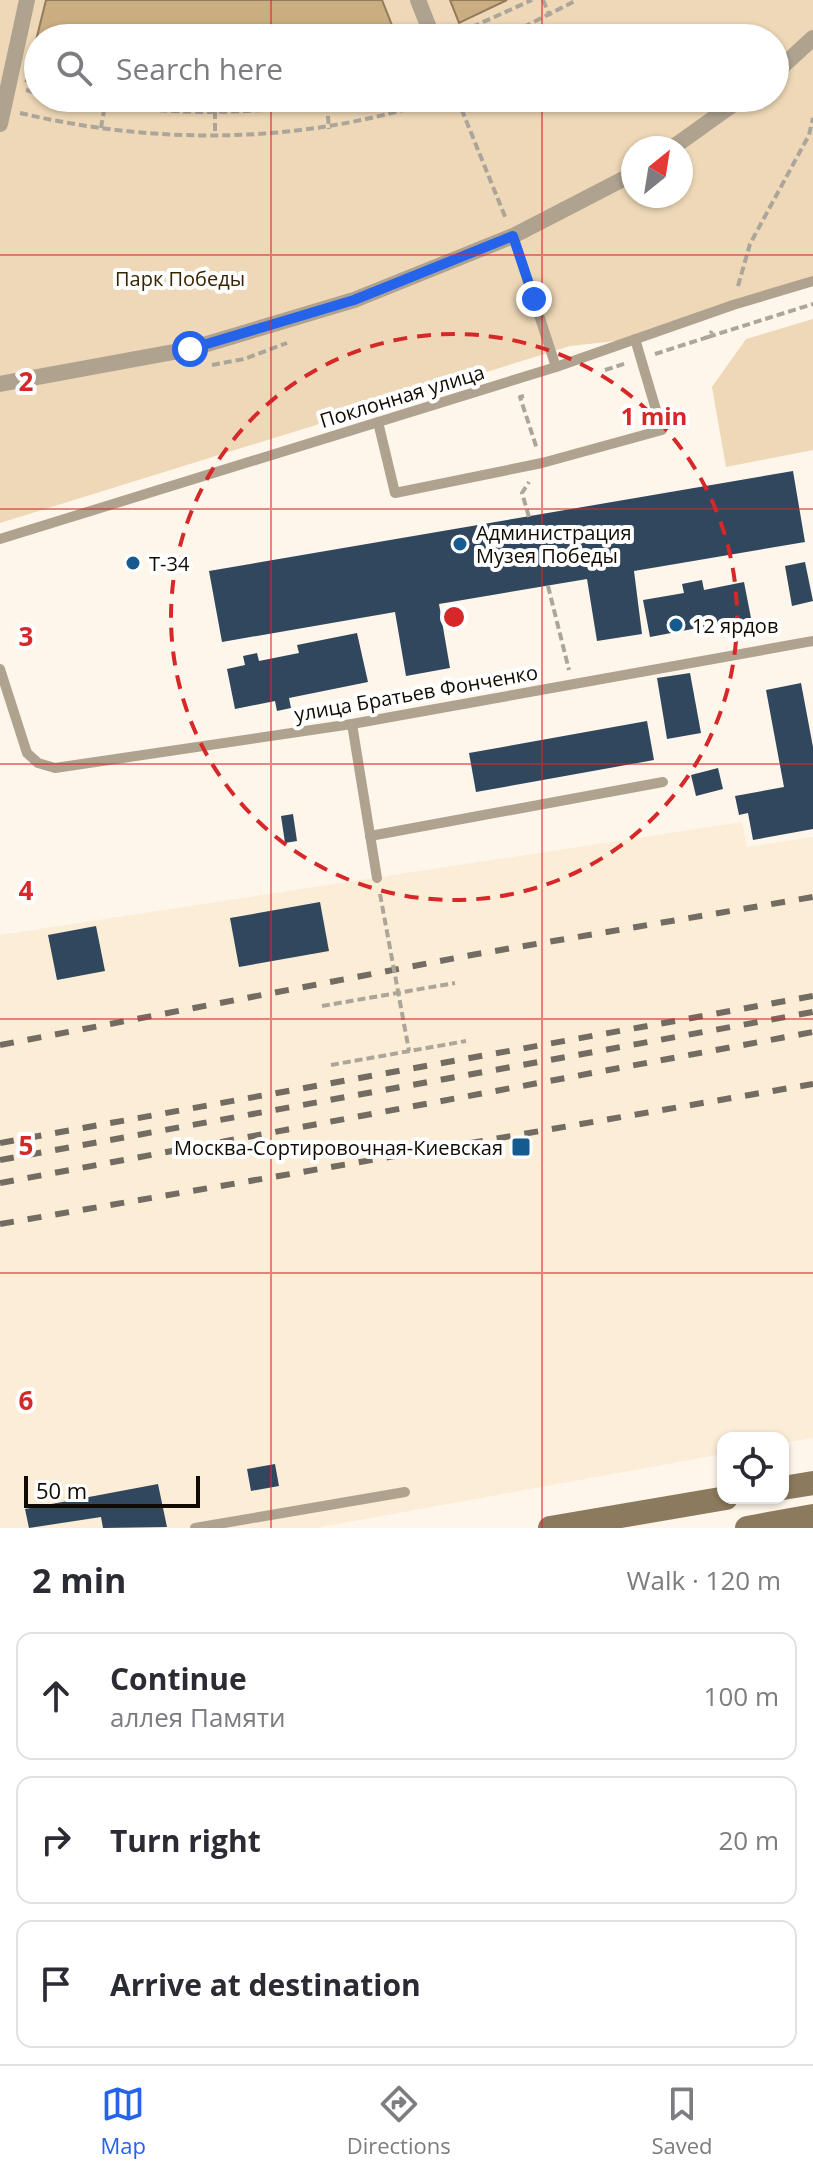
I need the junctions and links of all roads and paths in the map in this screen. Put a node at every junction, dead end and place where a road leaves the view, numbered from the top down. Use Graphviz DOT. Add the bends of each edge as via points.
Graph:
graph roads {
  1 [pos="27,0"];
  2 [pos="418,0"];
  3 [pos="532,0"];
  4 [pos="543,0"];
  5 [pos="577,0"];
  6 [pos="550,16"];
  7 [pos="427,24"];
  8 [pos="478,24"];
  9 [pos="533,24"];
  10 [pos="813,38"];
  11 [pos="789,60"];
  12 [pos="104,112"];
  13 [pos="215,112"];
  14 [pos="328,112"];
  15 [pos="401,112"];
  16 [pos="463,112"];
  17 [pos="722,112"];
  18 [pos="2,117"];
  19 [pos="813,118"];
  20 [pos="101,128"];
  21 [pos="329,129"];
  22 [pos="215,136"];
  23 [pos="689,136"];
  24 [pos="621,180"];
  25 [pos="513,236"];
  26 [pos="813,281"];
  27 [pos="813,304"];
  28 [pos="733,305"];
  29 [pos="708,337"];
  30 [pos="635,339"];
  31 [pos="639,359"];
  32 [pos="556,367"];
  33 [pos="0,384"];
  34 [pos="378,422"];
  35 [pos="522,493"];
  36 [pos="529,517"];
  37 [pos="0,539"];
  38 [pos="548,586"];
  39 [pos="813,641"];
  40 [pos="0,669"];
  41 [pos="573,684"];
  42 [pos="352,724"];
  43 [pos="663,782"];
  44 [pos="370,836"];
  45 [pos="377,878"];
  46 [pos="380,894"];
  47 [pos="455,983"];
  48 [pos="397,992"];
  49 [pos="322,1006"];
  50 [pos="466,1041"];
  51 [pos="409,1051"];
  52 [pos="331,1065"];
  53 [pos="813,1483"];
  54 [pos="789,1487"];
  55 [pos="405,1492"];
  56 [pos="717,1500"];
  57 [pos="813,1516"];
  58 [pos="195,1528"];
  59 [pos="550,1528"];
  60 [pos="747,1528"];
  1 -- 18 [label="street"];
  2 -- 7 [label="street"];
  3 -- 8 [label="path"];
  4 -- 6 [label="path"];
  5 -- 6 [label="path"];
  6 -- 9 [label="path"];
  10 -- 11 [label="street"];
  12 -- 20 [label="path"];
  13 -- 22 [label="path"];
  14 -- 21 [label="path"];
  15 -- 21 [label="path"];
  16 -- 25 [label="path"];
  17 -- 23 [label="street"];
  18 -- 20 [label="path"];
  19 -- 28 [label="path" via="809,135 750,244"];
  20 -- 22 [label="path"];
  21 -- 22 [label="path"];
  24 -- 25 [label="street"];
  25 -- 32 [label="lane"];
  25 -- 33 [label="street" via="354,300 190,349"];
  26 -- 28 [label="lane, Поклонная улица"];
  27 -- 29 [label="path"];
  28 -- 29 [label="path"];
  28 -- 30 [label="lane, Поклонная улица"];
  29 -- 31 [label="path"];
  30 -- 31 [label="lane"];
  30 -- 32 [label="lane, Поклонная улица"];
  31 -- 34 [label="lane" via="662,430 542,463 395,493"];
  32 -- 34 [label="lane, Поклонная улица"];
  34 -- 37 [label="lane, Поклонная улица"];
  35 -- 36 [label="path"];
  38 -- 41 [label="path"];
  39 -- 41 [label="lane, улица Братьев Фонченко"];
  40 -- 42 [label="lane, улица Братьев Фонченко" via="27,753 55,768"];
  41 -- 42 [label="lane, улица Братьев Фонченко"];
  42 -- 44 [label="lane"];
  43 -- 44 [label="lane"];
  44 -- 45 [label="lane"];
  46 -- 48 [label="path, bridge"];
  47 -- 48 [label="path"];
  48 -- 49 [label="path"];
  48 -- 51 [label="path, bridge"];
  50 -- 51 [label="path"];
  51 -- 52 [label="path"];
  53 -- 54 [label="main road"];
  55 -- 58 [label="lane"];
  56 -- 59 [label="main road"];
  57 -- 60 [label="main road"];
}
